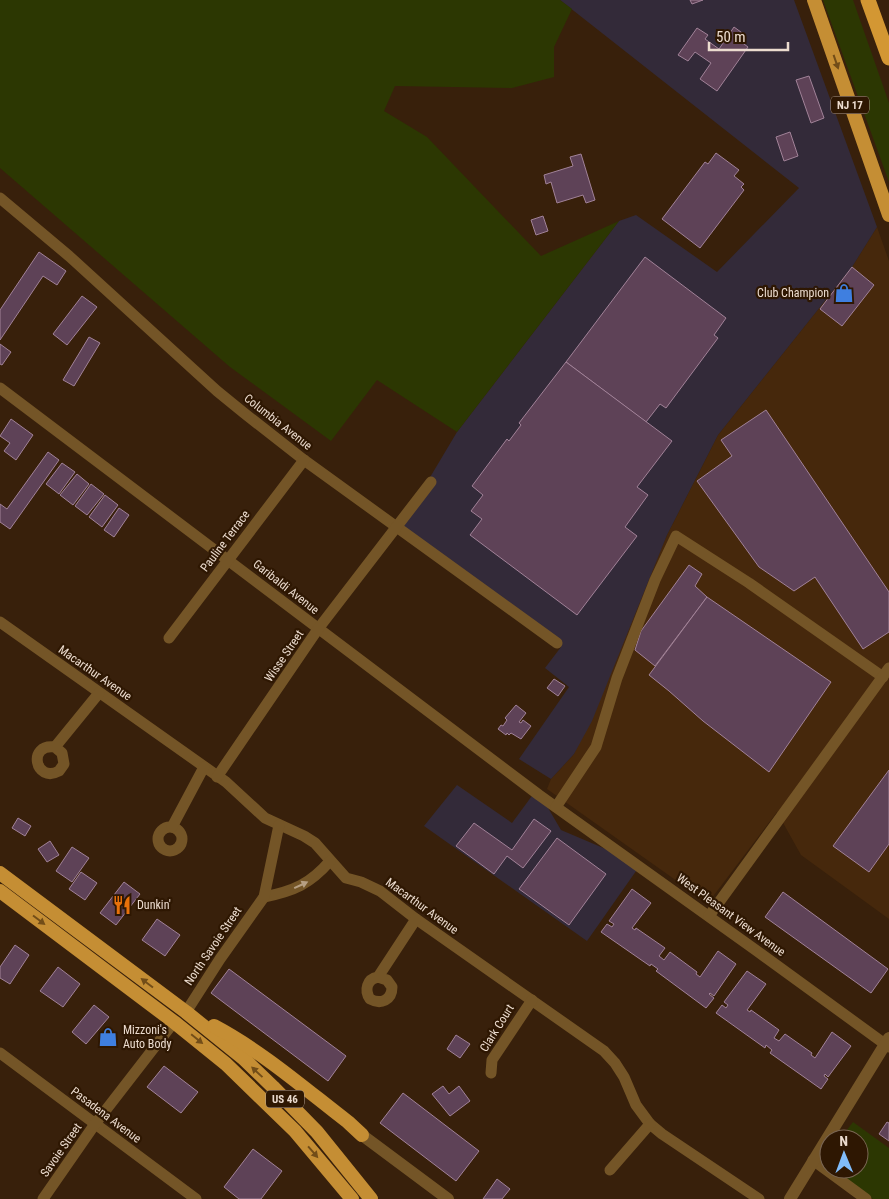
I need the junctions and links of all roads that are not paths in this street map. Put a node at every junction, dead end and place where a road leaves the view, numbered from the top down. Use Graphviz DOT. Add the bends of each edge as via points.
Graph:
graph roads {
  1 [pos="814,0"];
  2 [pos="868,0"];
  3 [pos="889,58"];
  4 [pos="0,198"];
  5 [pos="889,215"];
  6 [pos="0,388"];
  7 [pos="304,460"];
  8 [pos="431,482"];
  9 [pos="397,526"];
  10 [pos="228,560"];
  11 [pos="0,622"];
  12 [pos="318,629"];
  13 [pos="169,638"];
  14 [pos="557,643"];
  15 [pos="886,672"];
  16 [pos="99,693"];
  17 [pos="55,747"];
  18 [pos="204,767"];
  19 [pos="218,776"];
  20 [pos="556,807"];
  21 [pos="279,825"];
  22 [pos="172,827"];
  23 [pos="330,861"];
  24 [pos="0,873"];
  25 [pos="0,891"];
  26 [pos="264,897"];
  27 [pos="709,916"];
  28 [pos="416,919"];
  29 [pos="378,977"];
  30 [pos="532,1000"];
  31 [pos="186,1012"];
  32 [pos="174,1022"];
  33 [pos="888,1043"];
  34 [pos="0,1053"];
  35 [pos="491,1072"];
  36 [pos="95,1124"];
  37 [pos="650,1124"];
  38 [pos="362,1135"];
  39 [pos="813,1160"];
  40 [pos="610,1170"];
  41 [pos="43,1199"];
  42 [pos="196,1199"];
  43 [pos="352,1199"];
  44 [pos="371,1199"];
  45 [pos="448,1199"];
  46 [pos="759,1199"];
  47 [pos="790,1199"];
  48 [pos="866,1199"];
  1 -- 5 [label="highway, NJ 17, one-way"];
  2 -- 3 [label="highway"];
  4 -- 7 [label="street, Columbia Avenue" via="99,282 217,391"];
  6 -- 10 [label="street, Garibaldi Avenue"];
  7 -- 9 [label="street, Columbia Avenue"];
  7 -- 10 [label="street, Pauline Terrace"];
  8 -- 9 [label="street, Wisse Street"];
  9 -- 12 [label="street, Wisse Street"];
  9 -- 14 [label="street, Columbia Avenue"];
  10 -- 12 [label="street, Garibaldi Avenue"];
  10 -- 13 [label="street, Pauline Terrace"];
  11 -- 16 [label="street, Macarthur Avenue"];
  12 -- 19 [label="street, Wisse Street"];
  12 -- 20 [label="street, Garibaldi Avenue"];
  15 -- 20 [label="street" via="676,536 655,580 617,678 596,747"];
  15 -- 27 [label="street"];
  16 -- 17 [label="street"];
  16 -- 18 [label="street, Macarthur Avenue"];
  18 -- 19 [label="street, Macarthur Avenue"];
  18 -- 22 [label="street"];
  19 -- 21 [label="street, Macarthur Avenue" via="265,818"];
  20 -- 27 [label="street, West Pleasant View Avenue"];
  21 -- 23 [label="street, Macarthur Avenue" via="310,840"];
  21 -- 26 [label="street, North Savoie Street"];
  26 -- 23 [label="street, one-way" via="287,893 311,881"];
  23 -- 28 [label="street, Macarthur Avenue" via="346,878 380,891"];
  31 -- 24 [label="highway, US 46, one-way"];
  25 -- 32 [label="highway, US 46, one-way"];
  26 -- 31 [label="street, North Savoie Street"];
  27 -- 33 [label="street, West Pleasant View Avenue"];
  28 -- 29 [label="street"];
  28 -- 30 [label="street, Macarthur Avenue"];
  30 -- 35 [label="street, Clark Court" via="492,1060"];
  30 -- 37 [label="street, Macarthur Avenue" via="604,1051 620,1070 636,1105"];
  31 -- 38 [label="highway" via="237,1038"];
  44 -- 31 [label="highway, US 46, one-way" via="335,1153 288,1102 242,1058"];
  32 -- 36 [label="street, Savoie Street"];
  32 -- 43 [label="highway, US 46, one-way" via="262,1097"];
  33 -- 39 [label="street"];
  34 -- 36 [label="street, Pasadena Avenue"];
  36 -- 41 [label="street, Savoie Street"];
  36 -- 42 [label="street, Pasadena Avenue"];
  37 -- 40 [label="street"];
  37 -- 46 [label="street, Macarthur Avenue"];
  38 -- 45 [label="street"];
  39 -- 47 [label="street"];
  39 -- 48 [label="street"];
}
